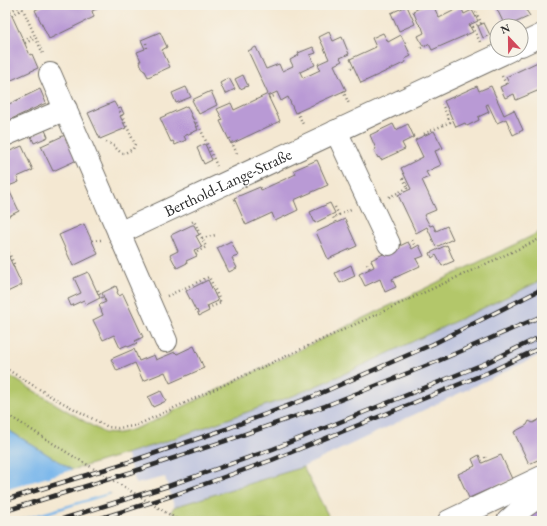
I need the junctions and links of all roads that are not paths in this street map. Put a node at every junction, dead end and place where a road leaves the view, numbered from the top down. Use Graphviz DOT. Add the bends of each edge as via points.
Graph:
graph roads {
  1 [pos="542,35"];
  2 [pos="529,41"];
  3 [pos="493,58"];
  4 [pos="50,74"];
  5 [pos="66,109"];
  6 [pos="336,132"];
  7 [pos="5,136"];
  8 [pos="119,233"];
  9 [pos="389,244"];
  10 [pos="166,341"];
  11 [pos="542,477"];
  12 [pos="542,497"];
  13 [pos="449,521"];
  14 [pos="508,521"];
  1 -- 2 [label="street"];
  3 -- 6 [label="street, Berthold-Lange-Straße"];
  4 -- 5 [label="street"];
  5 -- 7 [label="street"];
  5 -- 8 [label="street"];
  6 -- 8 [label="street, Berthold-Lange-Straße"];
  6 -- 9 [label="street"];
  8 -- 10 [label="street"];
  11 -- 13 [label="street"];
  12 -- 14 [label="street" via="523,507"];
}
